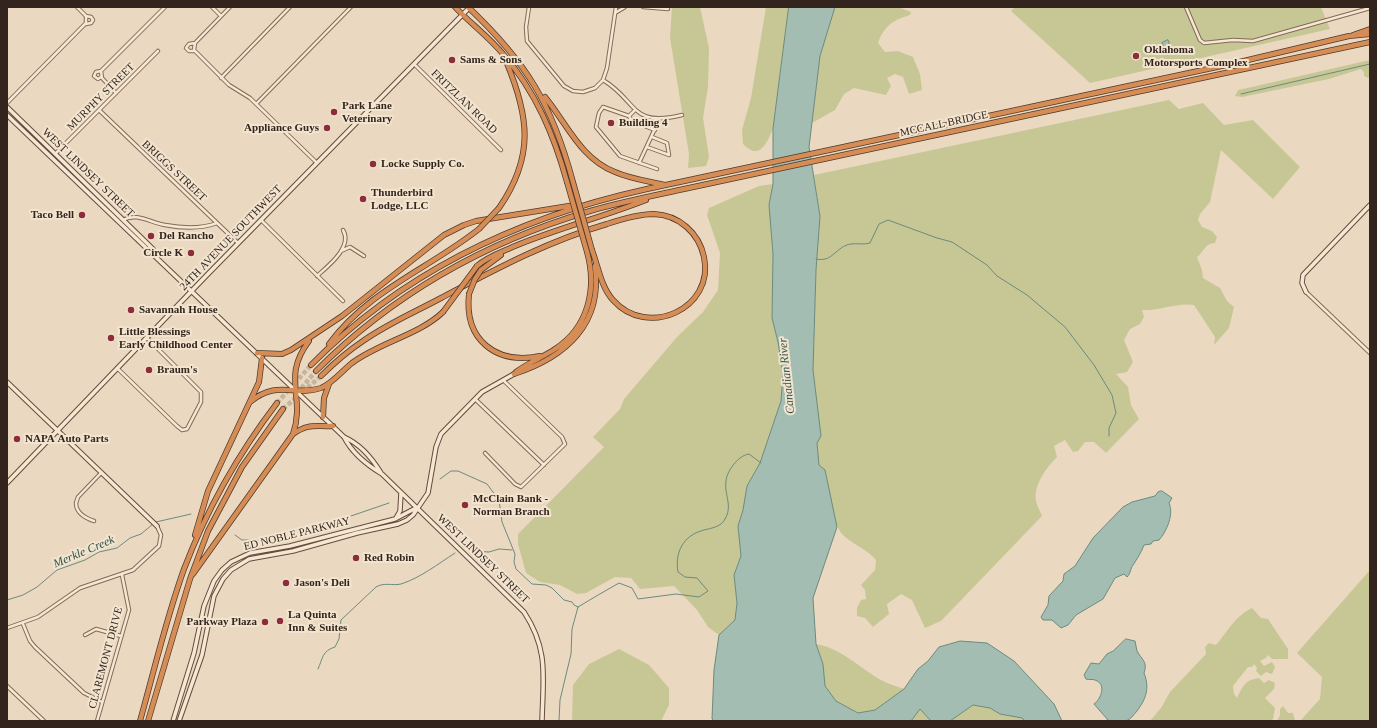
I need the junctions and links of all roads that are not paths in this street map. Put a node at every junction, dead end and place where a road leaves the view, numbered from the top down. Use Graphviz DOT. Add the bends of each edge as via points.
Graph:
graph roads {
  1 [pos="77,7"];
  2 [pos="165,7"];
  3 [pos="212,7"];
  4 [pos="230,7"];
  5 [pos="290,7"];
  6 [pos="351,7"];
  7 [pos="455,7"];
  8 [pos="469,7"];
  9 [pos="528,7"];
  10 [pos="616,7"];
  11 [pos="625,7"];
  12 [pos="643,7"];
  13 [pos="1186,7"];
  14 [pos="1370,8"];
  15 [pos="668,9"];
  16 [pos="615,13"];
  17 [pos="462,15"];
  18 [pos="221,16"];
  19 [pos="86,17"];
  20 [pos="85,24"];
  21 [pos="1370,29"];
  22 [pos="1370,34"];
  23 [pos="1349,36"];
  24 [pos="1370,42"];
  25 [pos="195,43"];
  26 [pos="194,49"];
  27 [pos="158,51"];
  28 [pos="503,54"];
  29 [pos="415,65"];
  30 [pos="102,72"];
  31 [pos="101,77"];
  32 [pos="221,78"];
  33 [pos="602,80"];
  34 [pos="536,88"];
  35 [pos="116,93"];
  36 [pos="7,103"];
  37 [pos="256,104"];
  38 [pos="7,107"];
  39 [pos="99,110"];
  40 [pos="634,110"];
  41 [pos="7,115"];
  42 [pos="629,115"];
  43 [pos="682,115"];
  44 [pos="655,119"];
  45 [pos="659,120"];
  46 [pos="655,129"];
  47 [pos="652,138"];
  48 [pos="647,147"];
  49 [pos="501,150"];
  50 [pos="54,153"];
  51 [pos="49,156"];
  52 [pos="63,162"];
  53 [pos="317,163"];
  54 [pos="640,163"];
  55 [pos="60,166"];
  56 [pos="657,168"];
  57 [pos="667,185"];
  58 [pos="660,194"];
  59 [pos="591,203"];
  60 [pos="1370,205"];
  61 [pos="123,220"];
  62 [pos="261,220"];
  63 [pos="119,223"];
  64 [pos="217,223"];
  65 [pos="133,230"];
  66 [pos="343,230"];
  67 [pos="130,233"];
  68 [pos="529,240"];
  69 [pos="238,243"];
  70 [pos="592,250"];
  71 [pos="341,252"];
  72 [pos="154,253"];
  73 [pos="364,256"];
  74 [pos="317,276"];
  75 [pos="192,290"];
  76 [pos="1306,292"];
  77 [pos="343,301"];
  78 [pos="147,338"];
  79 [pos="311,338"];
  80 [pos="257,353"];
  81 [pos="1370,353"];
  82 [pos="322,354"];
  83 [pos="543,356"];
  84 [pos="262,358"];
  85 [pos="310,365"];
  86 [pos="117,368"];
  87 [pos="316,371"];
  88 [pos="514,374"];
  89 [pos="321,376"];
  90 [pos="502,379"];
  91 [pos="7,382"];
  92 [pos="330,382"];
  93 [pos="295,389"];
  94 [pos="475,398"];
  95 [pos="250,402"];
  96 [pos="277,403"];
  97 [pos="283,409"];
  98 [pos="323,417"];
  99 [pos="333,426"];
  100 [pos="57,431"];
  101 [pos="293,434"];
  102 [pos="344,437"];
  103 [pos="485,453"];
  104 [pos="544,465"];
  105 [pos="101,473"];
  106 [pos="382,474"];
  107 [pos="7,483"];
  108 [pos="401,493"];
  109 [pos="416,508"];
  110 [pos="396,519"];
  111 [pos="94,521"];
  112 [pos="157,526"];
  113 [pos="188,560"];
  114 [pos="122,575"];
  115 [pos="190,579"];
  116 [pos="23,624"];
  117 [pos="7,628"];
  118 [pos="84,635"];
  119 [pos="121,636"];
  120 [pos="7,686"];
  121 [pos="102,702"];
  122 [pos="44,721"];
  123 [pos="97,721"];
  124 [pos="140,721"];
  125 [pos="148,721"];
  126 [pos="173,721"];
  127 [pos="180,721"];
  128 [pos="542,721"];
  1 -- 19 [label="street"];
  2 -- 30 [label="street"];
  3 -- 18 [label="street"];
  4 -- 18 [label="street"];
  5 -- 32 [label="street"];
  6 -- 37 [label="street"];
  7 -- 17 [label="highway"];
  8 -- 17 [label="main road, 24TH AVENUE SOUTHWEST"];
  8 -- 34 [label="highway" via="510,50"];
  9 -- 33 [label="street" via="527,41 564,86 573,91 583,92 595,88"];
  10 -- 16 [label="street"];
  11 -- 16 [label="street"];
  12 -- 15 [label="street"];
  13 -- 14 [label="street" via="1200,40 1204,43 1253,41"];
  16 -- 33 [label="street" via="607,68"];
  17 -- 28 [label="highway"];
  17 -- 29 [label="main road, 24TH AVENUE SOUTHWEST"];
  18 -- 25 [label="street"];
  19 -- 20 [label="street"];
  19 -- 20 [label="street" via="91,16 93,20"];
  20 -- 36 [label="street"];
  21 -- 23 [label="highway"];
  22 -- 23 [label="highway"];
  23 -- 57 [label="highway, MCCALL BRIDGE" via="1231,64"];
  24 -- 58 [label="highway, MCCALL BRIDGE"];
  25 -- 26 [label="street"];
  25 -- 26 [label="street" via="189,44 186,48 189,51"];
  26 -- 32 [label="street"];
  27 -- 35 [label="street, MURPHY STREET"];
  28 -- 82 [label="highway, bridge" via="520,97 524,116 524,140 517,174 509,192 499,208 479,229 367,304 343,325"];
  28 -- 83 [label="highway, bridge" via="539,106 556,143 590,263 592,287 586,313 572,335"];
  29 -- 49 [label="street, FRITZLAN ROAD"];
  29 -- 53 [label="main road, 24TH AVENUE SOUTHWEST"];
  30 -- 31 [label="street"];
  30 -- 31 [label="street" via="96,72 94,76 98,79"];
  31 -- 35 [label="street"];
  32 -- 37 [label="street"];
  33 -- 40 [label="street" via="616,90"];
  34 -- 57 [label="highway" via="557,112 581,148 599,164 630,178"];
  34 -- 70 [label="highway, bridge" via="557,131"];
  35 -- 39 [label="street, MURPHY STREET"];
  37 -- 53 [label="street"];
  38 -- 50 [label="main road, WEST LINDSEY STREET"];
  39 -- 50 [label="street, MURPHY STREET"];
  39 -- 64 [label="street, BRIGGS STREET"];
  40 -- 42 [label="street"];
  40 -- 44 [label="street"];
  41 -- 51 [label="main road, WEST LINDSEY STREET"];
  42 -- 46 [label="street" via="632,121"];
  42 -- 54 [label="street" via="603,107 599,112 596,127 620,156"];
  43 -- 45 [label="street"];
  44 -- 45 [label="street"];
  44 -- 46 [label="street"];
  45 -- 46 [label="street"];
  46 -- 47 [label="street"];
  47 -- 48 [label="street"];
  47 -- 48 [label="street" via="667,143 669,155"];
  48 -- 54 [label="street"];
  50 -- 51 [label="main road"];
  50 -- 52 [label="main road, WEST LINDSEY STREET"];
  51 -- 55 [label="main road, WEST LINDSEY STREET"];
  52 -- 55 [label="main road"];
  52 -- 61 [label="main road, WEST LINDSEY STREET"];
  53 -- 62 [label="main road, 24TH AVENUE SOUTHWEST"];
  54 -- 56 [label="street"];
  55 -- 63 [label="main road, WEST LINDSEY STREET"];
  57 -- 59 [label="highway, MCCALL BRIDGE"];
  58 -- 68 [label="highway"];
  58 -- 87 [label="highway" via="559,221 522,234 469,258 385,310"];
  59 -- 79 [label="highway" via="476,221 454,229"];
  59 -- 82 [label="highway" via="509,231 450,260 388,298"];
  60 -- 76 [label="main road" via="1303,275 1302,283"];
  61 -- 63 [label="main road"];
  61 -- 64 [label="street" via="132,216 158,224 178,226"];
  61 -- 65 [label="main road, WEST LINDSEY STREET"];
  62 -- 69 [label="main road, 24TH AVENUE SOUTHWEST"];
  62 -- 74 [label="street"];
  63 -- 67 [label="main road, WEST LINDSEY STREET"];
  64 -- 69 [label="street, BRIGGS STREET"];
  65 -- 67 [label="main road"];
  65 -- 72 [label="main road, WEST LINDSEY STREET"];
  66 -- 71 [label="street" via="345,238"];
  67 -- 72 [label="main road, WEST LINDSEY STREET"];
  68 -- 83 [label="highway, bridge" via="497,257 481,270 469,294 468,309 476,333 488,347 512,358"];
  68 -- 92 [label="highway, bridge" via="486,259 477,266 444,312 428,324 369,352"];
  69 -- 75 [label="main road, 24TH AVENUE SOUTHWEST"];
  70 -- 88 [label="highway" via="596,267 596,294 586,325 572,342 559,352"];
  70 -- 89 [label="highway" via="612,299 630,313 644,318 665,317 685,308 697,294 704,279 704,258 700,245 682,223 670,217 652,214 618,221 547,244 484,275 369,337"];
  71 -- 73 [label="street" via="350,247"];
  71 -- 74 [label="street"];
  72 -- 75 [label="main road, WEST LINDSEY STREET"];
  74 -- 77 [label="street"];
  75 -- 78 [label="main road, 24TH AVENUE SOUTHWEST"];
  75 -- 80 [label="main road, WEST LINDSEY STREET"];
  76 -- 81 [label="street"];
  78 -- 86 [label="main road, 24TH AVENUE SOUTHWEST"];
  78 -- 86 [label="street" via="200,390 201,402 189,427 182,430"];
  79 -- 80 [label="highway" via="282,354"];
  79 -- 93 [label="highway" via="296,362"];
  80 -- 84 [label="main road, WEST LINDSEY STREET"];
  82 -- 85 [label="highway"];
  83 -- 88 [label="highway"];
  84 -- 93 [label="main road, WEST LINDSEY STREET"];
  84 -- 95 [label="highway" via="260,378"];
  86 -- 100 [label="main road, 24TH AVENUE SOUTHWEST"];
  88 -- 90 [label="main road, ED NOBLE PARKWAY"];
  90 -- 94 [label="main road, ED NOBLE PARKWAY"];
  90 -- 104 [label="street" via="565,441 564,446"];
  91 -- 100 [label="main road"];
  92 -- 93 [label="highway" via="315,389"];
  92 -- 98 [label="highway" via="324,398"];
  93 -- 95 [label="highway" via="278,388 267,391"];
  93 -- 98 [label="main road, WEST LINDSEY STREET"];
  93 -- 101 [label="highway" via="298,413"];
  94 -- 104 [label="street"];
  94 -- 109 [label="main road, ED NOBLE PARKWAY" via="439,438 428,493"];
  95 -- 113 [label="highway" via="208,491"];
  96 -- 113 [label="highway" via="226,479"];
  97 -- 115 [label="highway" via="234,481 208,531"];
  98 -- 99 [label="main road, WEST LINDSEY STREET"];
  99 -- 101 [label="highway" via="310,425"];
  99 -- 102 [label="main road, WEST LINDSEY STREET"];
  100 -- 105 [label="main road"];
  100 -- 107 [label="main road, 24TH AVENUE SOUTHWEST"];
  101 -- 115 [label="highway"];
  102 -- 106 [label="main road, WEST LINDSEY STREET" via="348,446 370,467"];
  102 -- 106 [label="main road, WEST LINDSEY STREET" via="359,446 375,462"];
  103 -- 104 [label="street" via="520,487"];
  105 -- 111 [label="street" via="78,497 76,503 76,508 82,515"];
  105 -- 112 [label="main road"];
  106 -- 108 [label="main road, WEST LINDSEY STREET"];
  108 -- 109 [label="main road, WEST LINDSEY STREET"];
  108 -- 110 [label="main road" via="400,511"];
  109 -- 110 [label="main road, ED NOBLE PARKWAY"];
  109 -- 127 [label="main road, ED NOBLE PARKWAY" via="411,517 400,524 249,560 231,570 222,579 214,596 202,655"];
  109 -- 128 [label="main road, WEST LINDSEY STREET" via="524,612 535,628 544,660"];
  110 -- 126 [label="main road, ED NOBLE PARKWAY" via="290,546 250,553 222,570 214,581 204,606 192,661"];
  112 -- 114 [label="street" via="161,538 157,548 137,568"];
  113 -- 124 [label="highway"];
  114 -- 116 [label="street" via="105,578 80,588 38,617"];
  114 -- 119 [label="street, CLAREMONT DRIVE" via="129,610"];
  115 -- 125 [label="highway"];
  116 -- 117 [label="street"];
  116 -- 121 [label="street" via="35,647 84,693"];
  118 -- 119 [label="street" via="96,629"];
  119 -- 121 [label="street, CLAREMONT DRIVE"];
  120 -- 122 [label="street"];
  121 -- 123 [label="street, CLAREMONT DRIVE"];
}
